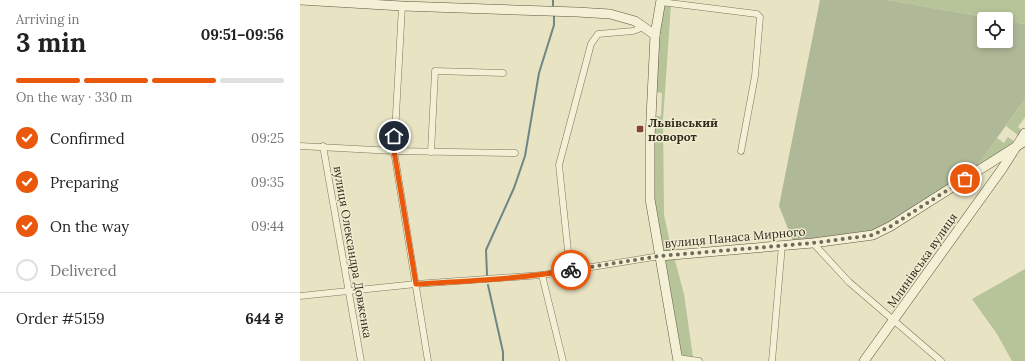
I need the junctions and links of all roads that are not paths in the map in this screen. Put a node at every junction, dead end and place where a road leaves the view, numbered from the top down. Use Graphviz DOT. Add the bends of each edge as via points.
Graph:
graph roads {
  1 [pos="300,0"];
  2 [pos="661,1"];
  3 [pos="402,6"];
  4 [pos="644,27"];
  5 [pos="655,35"];
  6 [pos="503,73"];
  7 [pos="1025,133"];
  8 [pos="1025,141"];
  9 [pos="300,146"];
  10 [pos="323,146"];
  11 [pos="1015,147"];
  12 [pos="394,151"];
  13 [pos="741,151"];
  14 [pos="430,152"];
  15 [pos="515,153"];
  16 [pos="813,243"];
  17 [pos="782,245"];
  18 [pos="660,256"];
  19 [pos="570,270"];
  20 [pos="542,275"];
  21 [pos="416,284"];
  22 [pos="348,292"];
  23 [pos="300,296"];
  24 [pos="894,321"];
  25 [pos="678,360"];
  26 [pos="361,361"];
  27 [pos="428,361"];
  28 [pos="563,361"];
  29 [pos="699,361"];
  30 [pos="772,361"];
  31 [pos="864,361"];
  32 [pos="941,361"];
  1 -- 3 [label="main road"];
  2 -- 5 [label="main road"];
  2 -- 13 [label="street" via="758,14 760,17 755,76"];
  3 -- 4 [label="main road" via="610,14 635,21"];
  3 -- 12 [label="street"];
  4 -- 5 [label="main road"];
  4 -- 19 [label="street" via="633,31 598,34 591,44 560,166"];
  5 -- 18 [label="main road" via="650,198"];
  6 -- 14 [label="street" via="435,71"];
  7 -- 11 [label="main road, Млинівська вулиця"];
  8 -- 11 [label="main road, вулиця Панаса Мирного"];
  9 -- 10 [label="street"];
  10 -- 12 [label="street"];
  10 -- 22 [label="street, вулиця Олександра Довженка"];
  11 -- 16 [label="main road, вулиця Панаса Мирного" via="873,235"];
  11 -- 24 [label="main road, Млинівська вулиця"];
  12 -- 14 [label="street"];
  12 -- 21 [label="street"];
  14 -- 15 [label="street"];
  16 -- 17 [label="main road, вулиця Панаса Мирного"];
  16 -- 24 [label="street, вулиця Панаса Мирного" via="849,282"];
  17 -- 18 [label="main road, вулиця Панаса Мирного"];
  17 -- 30 [label="street"];
  18 -- 19 [label="street"];
  18 -- 25 [label="main road"];
  19 -- 20 [label="street"];
  20 -- 21 [label="street"];
  20 -- 28 [label="street"];
  21 -- 22 [label="street"];
  21 -- 27 [label="street"];
  22 -- 23 [label="street"];
  22 -- 26 [label="street, вулиця Олександра Довженка"];
  24 -- 31 [label="main road, Млинівська вулиця"];
  24 -- 32 [label="street, вулиця Панаса Мирного"];
  25 -- 29 [label="street"];
}
